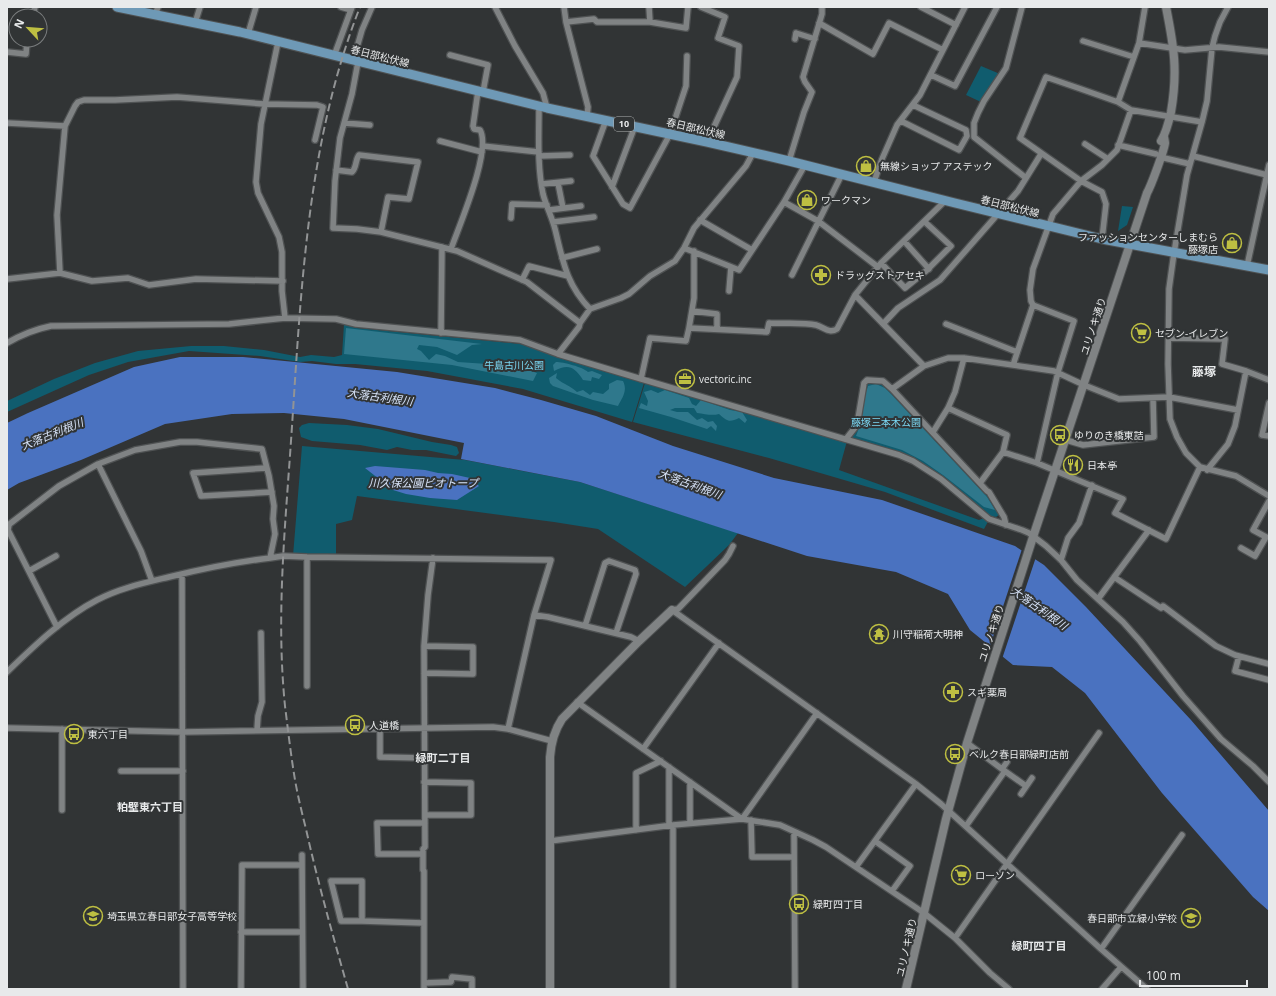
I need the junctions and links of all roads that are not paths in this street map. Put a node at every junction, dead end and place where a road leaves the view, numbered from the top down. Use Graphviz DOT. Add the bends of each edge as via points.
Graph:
graph roads {
  1 [pos="117,7"];
  2 [pos="200,7"];
  3 [pos="256,7"];
  4 [pos="341,7"];
  5 [pos="372,7"];
  6 [pos="495,7"];
  7 [pos="564,7"];
  8 [pos="649,7"];
  9 [pos="688,7"];
  10 [pos="701,7"];
  11 [pos="822,7"];
  12 [pos="921,7"];
  13 [pos="965,7"];
  14 [pos="997,7"];
  15 [pos="1022,7"];
  16 [pos="1145,7"];
  17 [pos="1166,7"];
  18 [pos="1228,7"];
  19 [pos="352,8"];
  20 [pos="929,9"];
  21 [pos="156,11"];
  22 [pos="566,22"];
  23 [pos="650,22"];
  24 [pos="195,23"];
  25 [pos="819,23"];
  26 [pos="956,25"];
  27 [pos="248,34"];
  28 [pos="795,39"];
  29 [pos="815,39"];
  30 [pos="1083,41"];
  31 [pos="278,42"];
  32 [pos="1139,43"];
  33 [pos="26,48"];
  34 [pos="1174,48"];
  35 [pos="1212,48"];
  36 [pos="943,50"];
  37 [pos="7,52"];
  38 [pos="1269,52"];
  39 [pos="450,55"];
  40 [pos="334,56"];
  41 [pos="687,56"];
  42 [pos="1134,57"];
  43 [pos="356,61"];
  44 [pos="931,75"];
  45 [pos="480,91"];
  46 [pos="1118,102"];
  47 [pos="264,104"];
  48 [pos="913,105"];
  49 [pos="543,107"];
  50 [pos="1131,110"];
  51 [pos="587,116"];
  52 [pos="1170,116"];
  53 [pos="606,120"];
  54 [pos="901,121"];
  55 [pos="1202,122"];
  56 [pos="7,123"];
  57 [pos="344,123"];
  58 [pos="370,125"];
  59 [pos="66,126"];
  60 [pos="635,126"];
  61 [pos="670,134"];
  62 [pos="316,140"];
  63 [pos="440,141"];
  64 [pos="707,142"];
  65 [pos="1085,144"];
  66 [pos="1118,145"];
  67 [pos="483,146"];
  68 [pos="482,152"];
  69 [pos="753,153"];
  70 [pos="539,154"];
  71 [pos="1041,154"];
  72 [pos="570,155"];
  73 [pos="1158,156"];
  74 [pos="1193,156"];
  75 [pos="1108,159"];
  76 [pos="789,161"];
  77 [pos="1190,164"];
  78 [pos="805,165"];
  79 [pos="1269,165"];
  80 [pos="336,170"];
  81 [pos="842,174"];
  82 [pos="1267,175"];
  83 [pos="1026,178"];
  84 [pos="571,181"];
  85 [pos="1081,181"];
  86 [pos="558,182"];
  87 [pos="874,182"];
  88 [pos="542,184"];
  89 [pos="612,187"];
  90 [pos="945,201"];
  91 [pos="784,202"];
  92 [pos="581,206"];
  93 [pos="548,207"];
  94 [pos="563,208"];
  95 [pos="997,214"];
  96 [pos="594,216"];
  97 [pos="511,218"];
  98 [pos="700,220"];
  99 [pos="818,221"];
  100 [pos="553,222"];
  101 [pos="925,222"];
  102 [pos="1049,226"];
  103 [pos="381,232"];
  104 [pos="1102,239"];
  105 [pos="904,241"];
  106 [pos="1130,244"];
  107 [pos="442,247"];
  108 [pos="684,248"];
  109 [pos="451,249"];
  110 [pos="597,250"];
  111 [pos="752,250"];
  112 [pos="694,251"];
  113 [pos="1174,253"];
  114 [pos="562,258"];
  115 [pos="880,265"];
  116 [pos="1247,266"];
  117 [pos="731,267"];
  118 [pos="929,269"];
  119 [pos="1269,270"];
  120 [pos="60,273"];
  121 [pos="792,275"];
  122 [pos="568,276"];
  123 [pos="7,279"];
  124 [pos="522,280"];
  125 [pos="283,281"];
  126 [pos="729,291"];
  127 [pos="855,295"];
  128 [pos="1033,305"];
  129 [pos="590,309"];
  130 [pos="692,310"];
  131 [pos="285,318"];
  132 [pos="580,323"];
  133 [pos="883,324"];
  134 [pos="946,324"];
  135 [pos="689,328"];
  136 [pos="716,329"];
  137 [pos="441,333"];
  138 [pos="1169,338"];
  139 [pos="7,343"];
  140 [pos="1017,352"];
  141 [pos="558,354"];
  142 [pos="964,358"];
  143 [pos="1013,365"];
  144 [pos="924,366"];
  145 [pos="1246,371"];
  146 [pos="1058,372"];
  147 [pos="641,379"];
  148 [pos="1269,380"];
  149 [pos="1084,385"];
  150 [pos="892,389"];
  151 [pos="1169,397"];
  152 [pos="1153,398"];
  153 [pos="1269,403"];
  154 [pos="948,408"];
  155 [pos="1238,410"];
  156 [pos="933,432"];
  157 [pos="1269,436"];
  158 [pos="846,439"];
  159 [pos="1066,440"];
  160 [pos="1003,452"];
  161 [pos="1037,463"];
  162 [pos="98,464"];
  163 [pos="1200,467"];
  164 [pos="266,468"];
  165 [pos="1056,470"];
  166 [pos="1207,470"];
  167 [pos="980,483"];
  168 [pos="1092,485"];
  169 [pos="272,492"];
  170 [pos="1269,496"];
  171 [pos="1269,501"];
  172 [pos="8,525"];
  173 [pos="1006,525"];
  174 [pos="1149,530"];
  175 [pos="1033,537"];
  176 [pos="733,546"];
  177 [pos="1241,548"];
  178 [pos="56,556"];
  179 [pos="307,557"];
  180 [pos="270,558"];
  181 [pos="433,558"];
  182 [pos="1062,560"];
  183 [pos="29,570"];
  184 [pos="182,574"];
  185 [pos="1114,577"];
  186 [pos="152,581"];
  187 [pos="1098,599"];
  188 [pos="672,610"];
  189 [pos="534,615"];
  190 [pos="585,626"];
  191 [pos="57,627"];
  192 [pos="261,632"];
  193 [pos="616,633"];
  194 [pos="639,641"];
  195 [pos="719,643"];
  196 [pos="424,646"];
  197 [pos="1239,656"];
  198 [pos="1269,664"];
  199 [pos="7,672"];
  200 [pos="424,673"];
  201 [pos="1269,680"];
  202 [pos="307,686"];
  203 [pos="577,702"];
  204 [pos="817,713"];
  205 [pos="7,728"];
  206 [pos="62,729"];
  207 [pos="380,729"];
  208 [pos="424,729"];
  209 [pos="257,730"];
  210 [pos="508,730"];
  211 [pos="183,732"];
  212 [pos="1099,733"];
  213 [pos="552,741"];
  214 [pos="967,743"];
  215 [pos="643,749"];
  216 [pos="424,758"];
  217 [pos="661,761"];
  218 [pos="1007,762"];
  219 [pos="669,767"];
  220 [pos="1004,770"];
  221 [pos="121,771"];
  222 [pos="183,771"];
  223 [pos="1032,778"];
  224 [pos="1268,778"];
  225 [pos="424,782"];
  226 [pos="690,782"];
  227 [pos="916,784"];
  228 [pos="1026,786"];
  229 [pos="1021,794"];
  230 [pos="62,810"];
  231 [pos="948,810"];
  232 [pos="425,815"];
  233 [pos="742,819"];
  234 [pos="751,820"];
  235 [pos="425,822"];
  236 [pos="690,823"];
  237 [pos="671,825"];
  238 [pos="966,826"];
  239 [pos="636,830"];
  240 [pos="794,832"];
  241 [pos="1182,836"];
  242 [pos="550,841"];
  243 [pos="875,841"];
  244 [pos="302,854"];
  245 [pos="423,854"];
  246 [pos="794,857"];
  247 [pos="1006,864"];
  248 [pos="302,865"];
  249 [pos="856,867"];
  250 [pos="892,891"];
  251 [pos="924,913"];
  252 [pos="362,921"];
  253 [pos="424,923"];
  254 [pos="241,932"];
  255 [pos="302,932"];
  256 [pos="956,938"];
  257 [pos="1101,949"];
  258 [pos="1121,966"];
  259 [pos="424,986"];
  260 [pos="183,989"];
  261 [pos="241,989"];
  262 [pos="303,989"];
  263 [pos="472,989"];
  264 [pos="550,989"];
  265 [pos="673,989"];
  266 [pos="795,989"];
  267 [pos="906,989"];
  268 [pos="1009,989"];
  269 [pos="1102,989"];
  270 [pos="1147,989"];
  1 -- 21 [label="main road, 春日部松伏線 / 10"];
  2 -- 24 [label="street"];
  3 -- 27 [label="street"];
  4 -- 19 [label="street"];
  5 -- 43 [label="street" via="362,30"];
  6 -- 49 [label="street" via="543,93"];
  7 -- 22 [label="street"];
  8 -- 23 [label="street"];
  9 -- 23 [label="street" via="686,28"];
  10 -- 64 [label="street" via="725,17 718,38 739,46 737,77"];
  11 -- 25 [label="street"];
  12 -- 20 [label="street"];
  13 -- 26 [label="street"];
  14 -- 44 [label="street" via="955,86"];
  15 -- 83 [label="street" via="1006,68 978,113 974,123 974,137"];
  16 -- 32 [label="street"];
  17 -- 34 [label="street, ユリノキ通り"];
  18 -- 35 [label="street"];
  19 -- 40 [label="street"];
  20 -- 26 [label="street"];
  21 -- 24 [label="main road, 春日部松伏線 / 10"];
  22 -- 23 [label="street" via="594,19 597,22"];
  22 -- 51 [label="street" via="588,107"];
  24 -- 27 [label="main road, 春日部松伏線 / 10"];
  25 -- 29 [label="street"];
  25 -- 36 [label="street" via="873,54 889,23"];
  26 -- 36 [label="street"];
  27 -- 31 [label="main road, 春日部松伏線 / 10"];
  28 -- 29 [label="street" via="796,33"];
  29 -- 76 [label="street" via="803,77 812,92"];
  30 -- 42 [label="street"];
  31 -- 40 [label="main road, 春日部松伏線 / 10"];
  31 -- 47 [label="street"];
  32 -- 34 [label="street"];
  32 -- 42 [label="street"];
  33 -- 37 [label="street" via="26,54"];
  34 -- 35 [label="street"];
  34 -- 52 [label="street, ユリノキ通り" via="1175,84"];
  35 -- 38 [label="street"];
  35 -- 55 [label="street"];
  36 -- 44 [label="street"];
  39 -- 45 [label="street" via="488,64"];
  40 -- 43 [label="main road, 春日部松伏線 / 10"];
  41 -- 61 [label="street" via="686,86"];
  42 -- 46 [label="street"];
  43 -- 45 [label="main road, 春日部松伏線 / 10"];
  43 -- 57 [label="street" via="352,94"];
  44 -- 48 [label="street"];
  45 -- 49 [label="main road, 春日部松伏線 / 10"];
  45 -- 67 [label="street" via="474,129 480,130"];
  46 -- 50 [label="street"];
  46 -- 71 [label="street" via="1046,77 1020,138"];
  47 -- 59 [label="street" via="177,96 84,100 76,106"];
  47 -- 62 [label="street" via="323,107"];
  47 -- 125 [label="street" via="256,182 258,192 279,237"];
  48 -- 54 [label="street"];
  48 -- 54 [label="street" via="966,130 968,136 959,150"];
  49 -- 51 [label="main road, 春日部松伏線 / 10"];
  49 -- 70 [label="street"];
  50 -- 52 [label="street"];
  50 -- 66 [label="street"];
  51 -- 53 [label="main road, 春日部松伏線 / 10"];
  52 -- 55 [label="street"];
  52 -- 73 [label="street, ユリノキ通り"];
  53 -- 60 [label="main road, 春日部松伏線 / 10"];
  53 -- 89 [label="street" via="593,156"];
  54 -- 87 [label="street" via="897,125"];
  55 -- 74 [label="street"];
  56 -- 59 [label="street"];
  57 -- 58 [label="street"];
  57 -- 80 [label="street"];
  59 -- 120 [label="street" via="57,215"];
  60 -- 61 [label="main road, 春日部松伏線 / 10"];
  60 -- 89 [label="street"];
  61 -- 64 [label="main road, 春日部松伏線 / 10"];
  61 -- 89 [label="street" via="630,208 623,204"];
  63 -- 68 [label="street"];
  64 -- 69 [label="main road, 春日部松伏線 / 10"];
  65 -- 75 [label="street"];
  66 -- 73 [label="street"];
  66 -- 75 [label="street"];
  67 -- 68 [label="street"];
  67 -- 70 [label="street"];
  68 -- 109 [label="street" via="476,181"];
  69 -- 76 [label="main road, 春日部松伏線 / 10"];
  69 -- 98 [label="street" via="746,166"];
  70 -- 72 [label="street"];
  70 -- 88 [label="street"];
  71 -- 83 [label="street"];
  71 -- 85 [label="street"];
  73 -- 77 [label="street"];
  73 -- 106 [label="street, ユリノキ通り" via="1146,187 1147,193"];
  74 -- 77 [label="street"];
  74 -- 82 [label="street"];
  75 -- 85 [label="street"];
  76 -- 78 [label="main road, 春日部松伏線 / 10"];
  77 -- 113 [label="street"];
  78 -- 81 [label="main road, 春日部松伏線 / 10"];
  78 -- 91 [label="street"];
  79 -- 82 [label="street"];
  80 -- 103 [label="street" via="333,228"];
  80 -- 103 [label="street" via="352,172 359,155 418,162 409,199 388,197"];
  81 -- 87 [label="main road, 春日部松伏線 / 10"];
  81 -- 99 [label="street"];
  82 -- 116 [label="street"];
  83 -- 95 [label="street"];
  84 -- 86 [label="street"];
  85 -- 102 [label="street" via="1053,214"];
  85 -- 104 [label="street" via="1102,192 1106,204"];
  86 -- 88 [label="street"];
  86 -- 94 [label="street"];
  87 -- 90 [label="main road, 春日部松伏線 / 10"];
  88 -- 93 [label="street"];
  90 -- 95 [label="main road, 春日部松伏線 / 10"];
  90 -- 101 [label="street"];
  91 -- 99 [label="street"];
  91 -- 111 [label="street"];
  92 -- 94 [label="street"];
  93 -- 94 [label="street"];
  93 -- 97 [label="street" via="512,204"];
  93 -- 100 [label="street"];
  95 -- 102 [label="main road, 春日部松伏線 / 10"];
  95 -- 133 [label="street" via="940,280 898,308"];
  96 -- 100 [label="street"];
  98 -- 108 [label="street"];
  98 -- 111 [label="street"];
  99 -- 115 [label="street"];
  99 -- 121 [label="street"];
  100 -- 114 [label="street"];
  101 -- 105 [label="street"];
  101 -- 118 [label="street" via="951,246"];
  102 -- 104 [label="main road, 春日部松伏線 / 10"];
  102 -- 128 [label="street" via="1033,269 1030,290"];
  103 -- 107 [label="street"];
  104 -- 106 [label="main road, 春日部松伏線 / 10"];
  105 -- 115 [label="street"];
  105 -- 118 [label="street"];
  106 -- 113 [label="main road, 春日部松伏線 / 10"];
  106 -- 149 [label="street, ユリノキ通り"];
  107 -- 109 [label="street"];
  107 -- 137 [label="street"];
  108 -- 112 [label="street"];
  108 -- 129 [label="street" via="675,261 650,276 629,294"];
  109 -- 124 [label="street"];
  110 -- 114 [label="street"];
  111 -- 117 [label="street" via="739,270"];
  112 -- 117 [label="street"];
  112 -- 130 [label="street"];
  113 -- 116 [label="main road, 春日部松伏線 / 10"];
  113 -- 138 [label="street" via="1169,289"];
  114 -- 122 [label="street"];
  115 -- 118 [label="street" via="905,288"];
  115 -- 127 [label="street"];
  116 -- 119 [label="main road, 春日部松伏線 / 10"];
  117 -- 126 [label="street"];
  120 -- 123 [label="street"];
  120 -- 125 [label="street" via="92,281 128,278 149,285 196,279"];
  122 -- 124 [label="street" via="529,266"];
  122 -- 129 [label="street" via="581,300"];
  124 -- 132 [label="street"];
  125 -- 131 [label="street"];
  127 -- 133 [label="street"];
  127 -- 136 [label="street" via="837,330 831,332 817,325 769,323 767,332"];
  128 -- 140 [label="street"];
  128 -- 146 [label="street" via="1074,321"];
  129 -- 132 [label="street"];
  130 -- 135 [label="street"];
  130 -- 136 [label="street" via="717,314"];
  131 -- 137 [label="street" via="336,319 356,324"];
  131 -- 139 [label="street" via="229,324 51,326"];
  132 -- 141 [label="street"];
  133 -- 144 [label="street"];
  134 -- 140 [label="street"];
  135 -- 136 [label="street"];
  135 -- 147 [label="street" via="686,341 650,338"];
  137 -- 141 [label="street" via="520,340"];
  138 -- 145 [label="street" via="1225,339 1222,364"];
  138 -- 151 [label="street"];
  140 -- 143 [label="street"];
  141 -- 147 [label="street"];
  142 -- 143 [label="street"];
  142 -- 144 [label="street" via="948,358"];
  142 -- 154 [label="street"];
  143 -- 146 [label="street"];
  144 -- 150 [label="street"];
  145 -- 148 [label="street"];
  145 -- 155 [label="street"];
  146 -- 149 [label="street"];
  146 -- 161 [label="street"];
  147 -- 158 [label="street"];
  149 -- 152 [label="street" via="1120,399"];
  149 -- 159 [label="street, ユリノキ通り"];
  150 -- 156 [label="street"];
  150 -- 158 [label="street" via="883,381 867,380 864,383 856,425"];
  151 -- 152 [label="street"];
  151 -- 155 [label="street"];
  151 -- 163 [label="street" via="1170,419 1177,437 1186,453"];
  152 -- 159 [label="street" via="1154,437 1083,445"];
  153 -- 157 [label="street" via="1262,435"];
  154 -- 156 [label="street"];
  154 -- 160 [label="street" via="1007,435"];
  155 -- 166 [label="street" via="1228,444"];
  156 -- 167 [label="street"];
  158 -- 173 [label="street" via="899,454 913,461 989,519"];
  159 -- 165 [label="street, ユリノキ通り"];
  160 -- 161 [label="street"];
  160 -- 167 [label="street"];
  161 -- 165 [label="street"];
  162 -- 164 [label="street" via="135,450 180,442 197,442 262,450"];
  162 -- 172 [label="street" via="59,486"];
  162 -- 186 [label="street" via="141,551"];
  163 -- 166 [label="street"];
  163 -- 174 [label="street" via="1166,539"];
  164 -- 169 [label="street"];
  164 -- 169 [label="street" via="193,473 201,496"];
  165 -- 168 [label="street"];
  165 -- 175 [label="street, ユリノキ通り"];
  166 -- 170 [label="street" via="1236,476"];
  167 -- 173 [label="street" via="989,492"];
  168 -- 174 [label="street" via="1124,499 1115,512"];
  168 -- 182 [label="street" via="1079,523 1068,538"];
  169 -- 180 [label="street" via="275,534"];
  171 -- 177 [label="street" via="1253,530 1266,537 1255,556"];
  172 -- 183 [label="street" via="8,530"];
  173 -- 175 [label="street"];
  174 -- 185 [label="street"];
  175 -- 182 [label="street"];
  175 -- 214 [label="street, ユリノキ通り"];
  176 -- 188 [label="street" via="725,560 678,609"];
  178 -- 183 [label="street"];
  179 -- 180 [label="street"];
  179 -- 181 [label="street"];
  179 -- 202 [label="street"];
  180 -- 184 [label="street"];
  181 -- 189 [label="street" via="551,560"];
  181 -- 196 [label="street"];
  182 -- 187 [label="street" via="1077,580"];
  183 -- 191 [label="street"];
  184 -- 186 [label="street"];
  184 -- 211 [label="street"];
  185 -- 187 [label="street"];
  185 -- 197 [label="street" via="1160,608 1163,606 1216,646"];
  186 -- 191 [label="street" via="118,590 96,601"];
  187 -- 224 [label="street" via="1140,641 1221,739"];
  188 -- 194 [label="street"];
  188 -- 195 [label="street"];
  189 -- 190 [label="street"];
  189 -- 210 [label="street"];
  190 -- 193 [label="street"];
  190 -- 193 [label="street" via="605,563 609,561 635,570 636,574"];
  191 -- 199 [label="street"];
  192 -- 209 [label="street" via="262,702"];
  193 -- 194 [label="street"];
  194 -- 203 [label="street"];
  195 -- 204 [label="street"];
  195 -- 215 [label="street"];
  196 -- 200 [label="street"];
  196 -- 200 [label="street" via="473,647 473,674"];
  197 -- 198 [label="street"];
  197 -- 201 [label="street" via="1235,670"];
  200 -- 208 [label="street"];
  203 -- 213 [label="street" via="556,728"];
  203 -- 215 [label="street"];
  204 -- 227 [label="street"];
  204 -- 233 [label="street"];
  205 -- 206 [label="street"];
  206 -- 211 [label="street"];
  206 -- 230 [label="street"];
  207 -- 208 [label="street"];
  207 -- 209 [label="street"];
  207 -- 216 [label="street" via="380,757"];
  208 -- 210 [label="street" via="493,727"];
  208 -- 216 [label="street"];
  209 -- 211 [label="street"];
  210 -- 213 [label="street"];
  211 -- 222 [label="street"];
  212 -- 247 [label="street"];
  213 -- 242 [label="street"];
  214 -- 220 [label="street"];
  214 -- 231 [label="street, ユリノキ通り"];
  215 -- 217 [label="street"];
  216 -- 225 [label="street"];
  217 -- 219 [label="street"];
  217 -- 239 [label="street" via="636,773"];
  218 -- 220 [label="street"];
  219 -- 226 [label="street"];
  219 -- 237 [label="street"];
  220 -- 228 [label="street"];
  220 -- 238 [label="street"];
  221 -- 222 [label="street"];
  222 -- 260 [label="street"];
  223 -- 228 [label="street"];
  225 -- 232 [label="street"];
  225 -- 232 [label="street" via="472,783 471,815"];
  226 -- 233 [label="street"];
  226 -- 236 [label="street"];
  227 -- 231 [label="street"];
  227 -- 243 [label="street"];
  228 -- 229 [label="street"];
  231 -- 238 [label="street"];
  231 -- 251 [label="street, ユリノキ通り"];
  232 -- 235 [label="street"];
  233 -- 234 [label="street"];
  233 -- 236 [label="street"];
  234 -- 240 [label="street" via="780,825"];
  234 -- 246 [label="street" via="752,857"];
  235 -- 245 [label="street"];
  235 -- 245 [label="street" via="377,823 378,854"];
  236 -- 237 [label="street"];
  237 -- 239 [label="street"];
  237 -- 265 [label="street"];
  238 -- 247 [label="street"];
  239 -- 242 [label="street"];
  240 -- 246 [label="street"];
  240 -- 249 [label="street" via="813,840"];
  241 -- 257 [label="street"];
  242 -- 264 [label="street"];
  243 -- 249 [label="street"];
  243 -- 250 [label="street" via="910,866"];
  244 -- 248 [label="street"];
  245 -- 253 [label="street"];
  246 -- 266 [label="street"];
  247 -- 256 [label="street"];
  247 -- 257 [label="street"];
  248 -- 254 [label="street" via="242,865"];
  248 -- 255 [label="street"];
  249 -- 250 [label="street"];
  250 -- 251 [label="street"];
  251 -- 256 [label="street"];
  251 -- 267 [label="street, ユリノキ通り"];
  252 -- 252 [label="street" via="362,881 331,881 341,921"];
  252 -- 253 [label="street"];
  253 -- 259 [label="street"];
  254 -- 255 [label="street"];
  254 -- 261 [label="street"];
  255 -- 262 [label="street"];
  256 -- 268 [label="street"];
  257 -- 258 [label="street"];
  258 -- 269 [label="street"];
  258 -- 270 [label="street"];
  259 -- 263 [label="street" via="451,982 452,977 472,979"];
}
